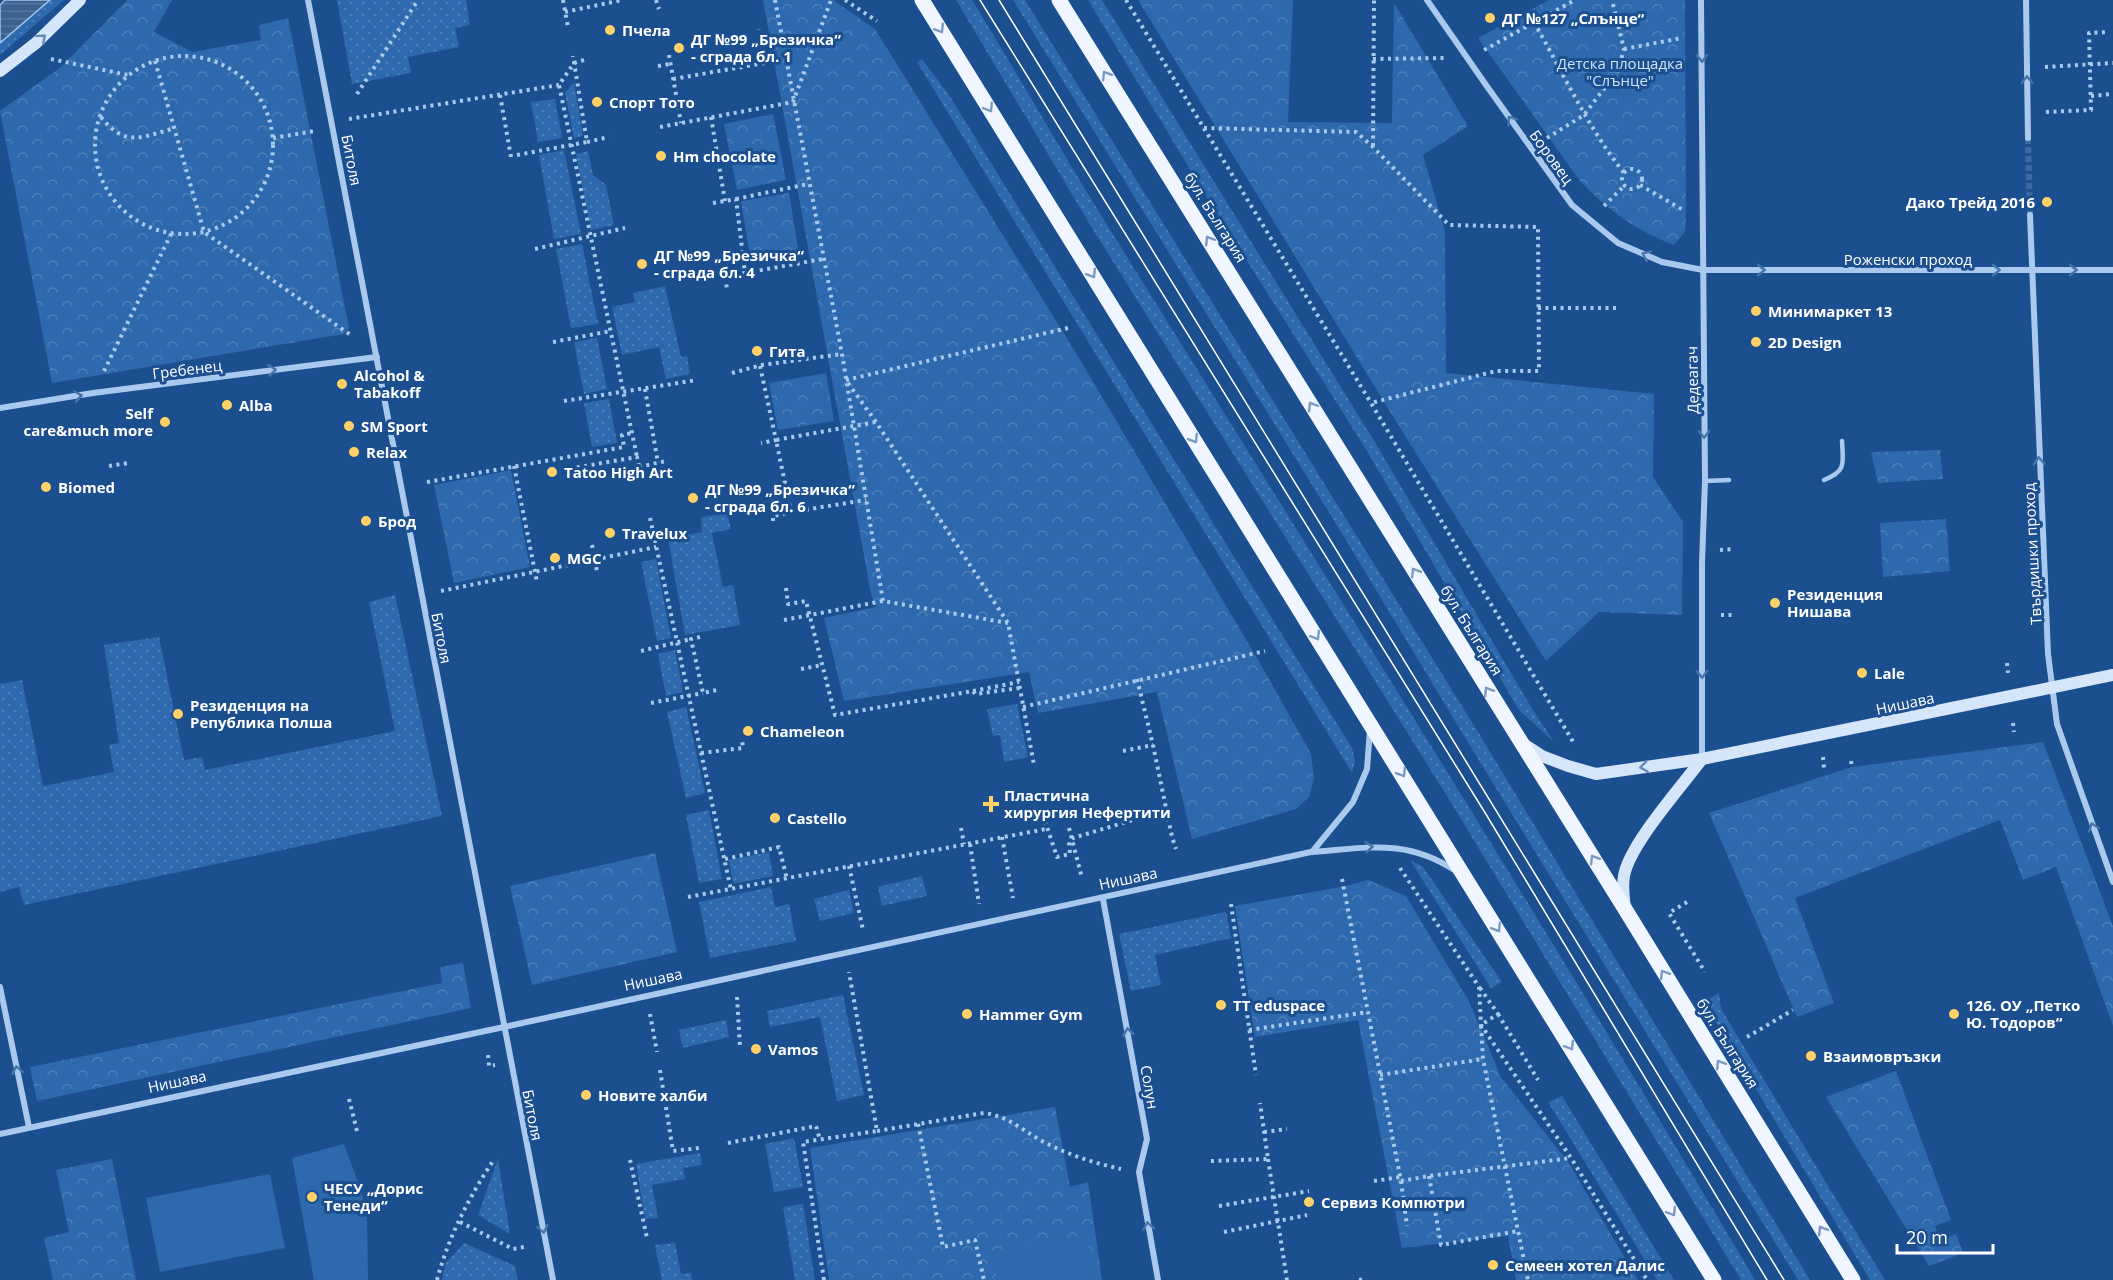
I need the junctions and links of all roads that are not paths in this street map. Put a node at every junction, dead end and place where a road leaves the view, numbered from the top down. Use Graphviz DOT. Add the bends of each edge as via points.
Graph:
graph roads {
  1 [pos="80,0"];
  2 [pos="308,0"];
  3 [pos="922,0"];
  4 [pos="1059,0"];
  5 [pos="1427,0"];
  6 [pos="1701,0"];
  7 [pos="2026,0"];
  8 [pos="0,71"];
  9 [pos="2028,138"];
  10 [pos="2030,215"];
  11 [pos="1702,270"];
  12 [pos="2032,270"];
  13 [pos="2113,270"];
  14 [pos="377,357"];
  15 [pos="0,408"];
  16 [pos="1842,441"];
  17 [pos="1729,480"];
  18 [pos="1824,480"];
  19 [pos="1704,481"];
  20 [pos="2113,675"];
  21 [pos="2053,687"];
  22 [pos="1371,723"];
  23 [pos="1519,741"];
  24 [pos="1702,759"];
  25 [pos="1311,852"];
  26 [pos="1467,878"];
  27 [pos="2113,882"];
  28 [pos="1103,899"];
  29 [pos="1625,909"];
  30 [pos="0,987"];
  31 [pos="504,1027"];
  32 [pos="29,1127"];
  33 [pos="0,1134"];
  34 [pos="552,1280"];
  35 [pos="1158,1280"];
  36 [pos="1714,1280"];
  37 [pos="1853,1280"];
  8 -- 1 [label="street, one-way"];
  2 -- 14 [label="street, Битоля"];
  3 -- 22 [label="main road, one-way"];
  23 -- 4 [label="main road, бул. България, one-way"];
  11 -- 5 [label="street, Боровец, one-way" via="1662,262 1618,243 1572,205"];
  6 -- 11 [label="street, Дедеагач, one-way"];
  9 -- 7 [label="street, one-way"];
  10 -- 12 [label="street, Твърдишки проход"];
  11 -- 12 [label="street, Роженски проход, one-way"];
  11 -- 19 [label="street, Дедеагач, one-way"];
  12 -- 13 [label="street, Роженски проход, one-way"];
  21 -- 12 [label="street, Твърдишки проход, one-way" via="2048,654"];
  15 -- 14 [label="street, Гребенец, one-way"];
  14 -- 31 [label="street, Битоля"];
  16 -- 18 [label="lane" via="1844,465 1836,475"];
  17 -- 19 [label="lane"];
  19 -- 24 [label="street, Дедеагач, one-way"];
  20 -- 21 [label="street, Нишава"];
  21 -- 24 [label="street, Нишава"];
  27 -- 21 [label="street, Твърдишки проход, one-way" via="2057,724"];
  22 -- 25 [label="street" via="1367,769 1353,802"];
  22 -- 26 [label="main road, one-way"];
  24 -- 23 [label="street, Нишава, one-way" via="1596,774 1542,756"];
  29 -- 23 [label="main road, бул. България, one-way"];
  24 -- 29 [label="street" via="1631,857 1624,876"];
  25 -- 26 [label="street, Нишава, one-way" via="1385,846 1413,850 1441,861"];
  25 -- 28 [label="street, Нишава"];
  26 -- 36 [label="main road, one-way"];
  28 -- 31 [label="street, Нишава"];
  35 -- 28 [label="street, Солун, one-way" via="1139,1172 1147,1139"];
  37 -- 29 [label="main road, бул. България, one-way"];
  32 -- 30 [label="street, one-way"];
  31 -- 32 [label="street, Нишава"];
  31 -- 34 [label="street, Битоля, one-way"];
  32 -- 33 [label="street, Нишава"];
}
